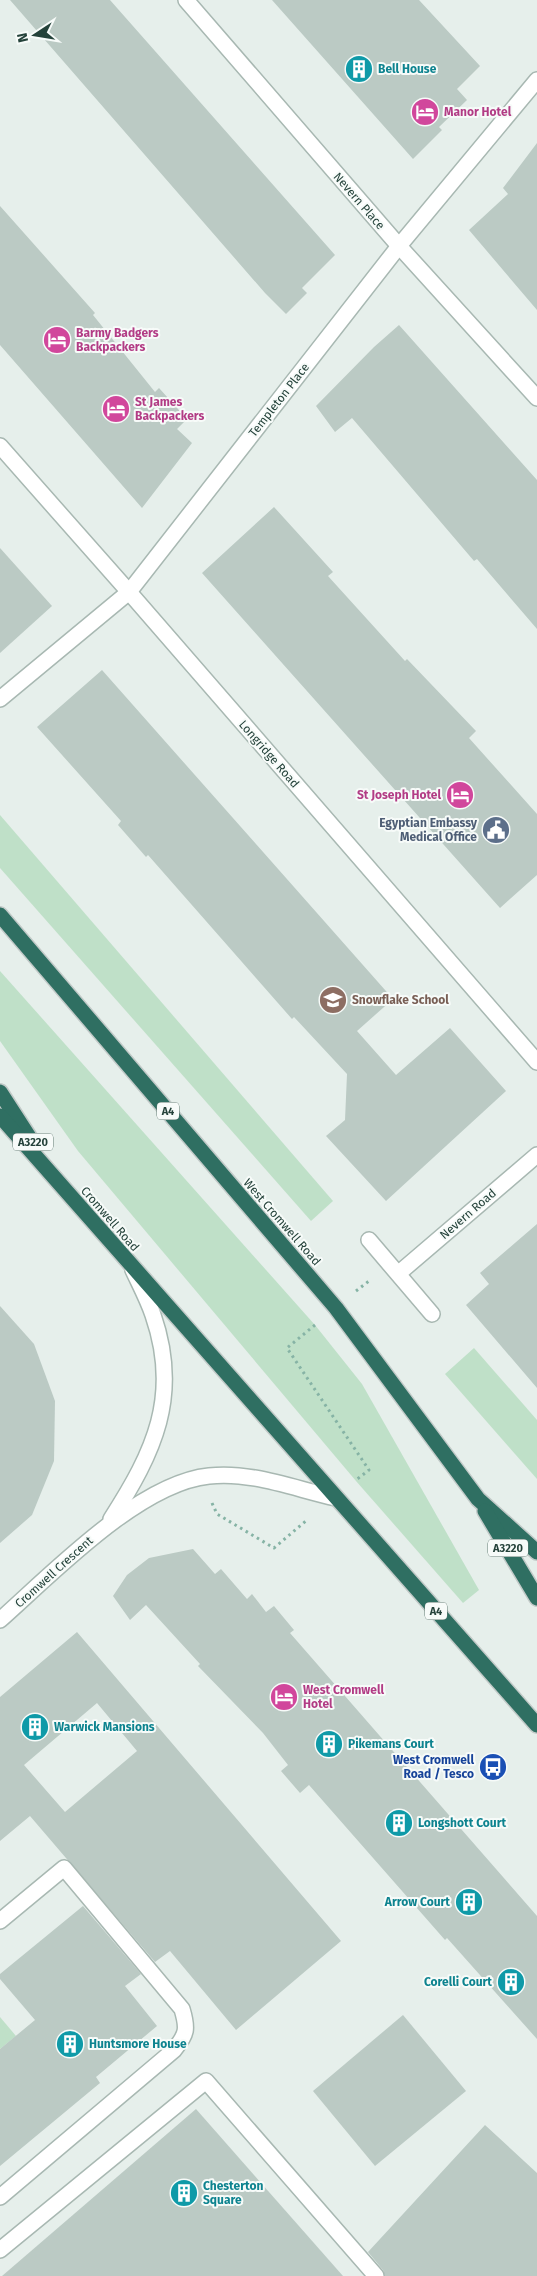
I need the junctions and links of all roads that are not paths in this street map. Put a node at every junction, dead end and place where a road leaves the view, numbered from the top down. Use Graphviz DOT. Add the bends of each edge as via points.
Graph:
graph roads {
  1 [pos="186,0"];
  2 [pos="537,80"];
  3 [pos="399,246"];
  4 [pos="537,398"];
  5 [pos="0,446"];
  6 [pos="129,592"];
  7 [pos="0,700"];
  8 [pos="0,915"];
  9 [pos="537,1062"];
  10 [pos="0,1092"];
  11 [pos="0,1116"];
  12 [pos="537,1155"];
  13 [pos="65,1191"];
  14 [pos="369,1240"];
  15 [pos="132,1267"];
  16 [pos="399,1274"];
  17 [pos="432,1314"];
  18 [pos="336,1498"];
  19 [pos="478,1499"];
  20 [pos="108,1524"];
  21 [pos="537,1552"];
  22 [pos="537,1598"];
  23 [pos="0,1620"];
  24 [pos="537,1724"];
  25 [pos="0,1921"];
  26 [pos="0,2196"];
  27 [pos="0,2250"];
  28 [pos="376,2276"];
  1 -- 3 [label="street, Nevern Place"];
  2 -- 3 [label="street, Templeton Place"];
  3 -- 4 [label="street, Nevern Place"];
  3 -- 6 [label="street, Templeton Place"];
  5 -- 6 [label="street, Longridge Road"];
  6 -- 7 [label="street, Templeton Place"];
  6 -- 9 [label="street, Longridge Road"];
  8 -- 19 [label="highway, West Cromwell Road / A4" via="336,1308"];
  10 -- 13 [label="highway, A3220"];
  11 -- 13 [label="highway, A4"];
  12 -- 16 [label="street, Nevern Road"];
  13 -- 15 [label="highway, Cromwell Road / A4"];
  14 -- 16 [label="street"];
  15 -- 18 [label="highway, A4"];
  15 -- 20 [label="street, Cromwell Crescent" via="153,1315 162,1350 164,1387 151,1449"];
  16 -- 17 [label="street"];
  18 -- 20 [label="street, Cromwell Crescent" via="265,1481 209,1476 160,1493"];
  18 -- 24 [label="highway, A4"];
  19 -- 21 [label="highway, West Cromwell Road / A4"];
  19 -- 22 [label="highway, A3220"];
  20 -- 23 [label="street, Cromwell Crescent"];
  25 -- 26 [label="street" via="64,1868 182,2009 186,2025 184,2038 174,2050"];
  27 -- 28 [label="street" via="206,2081"];
}
